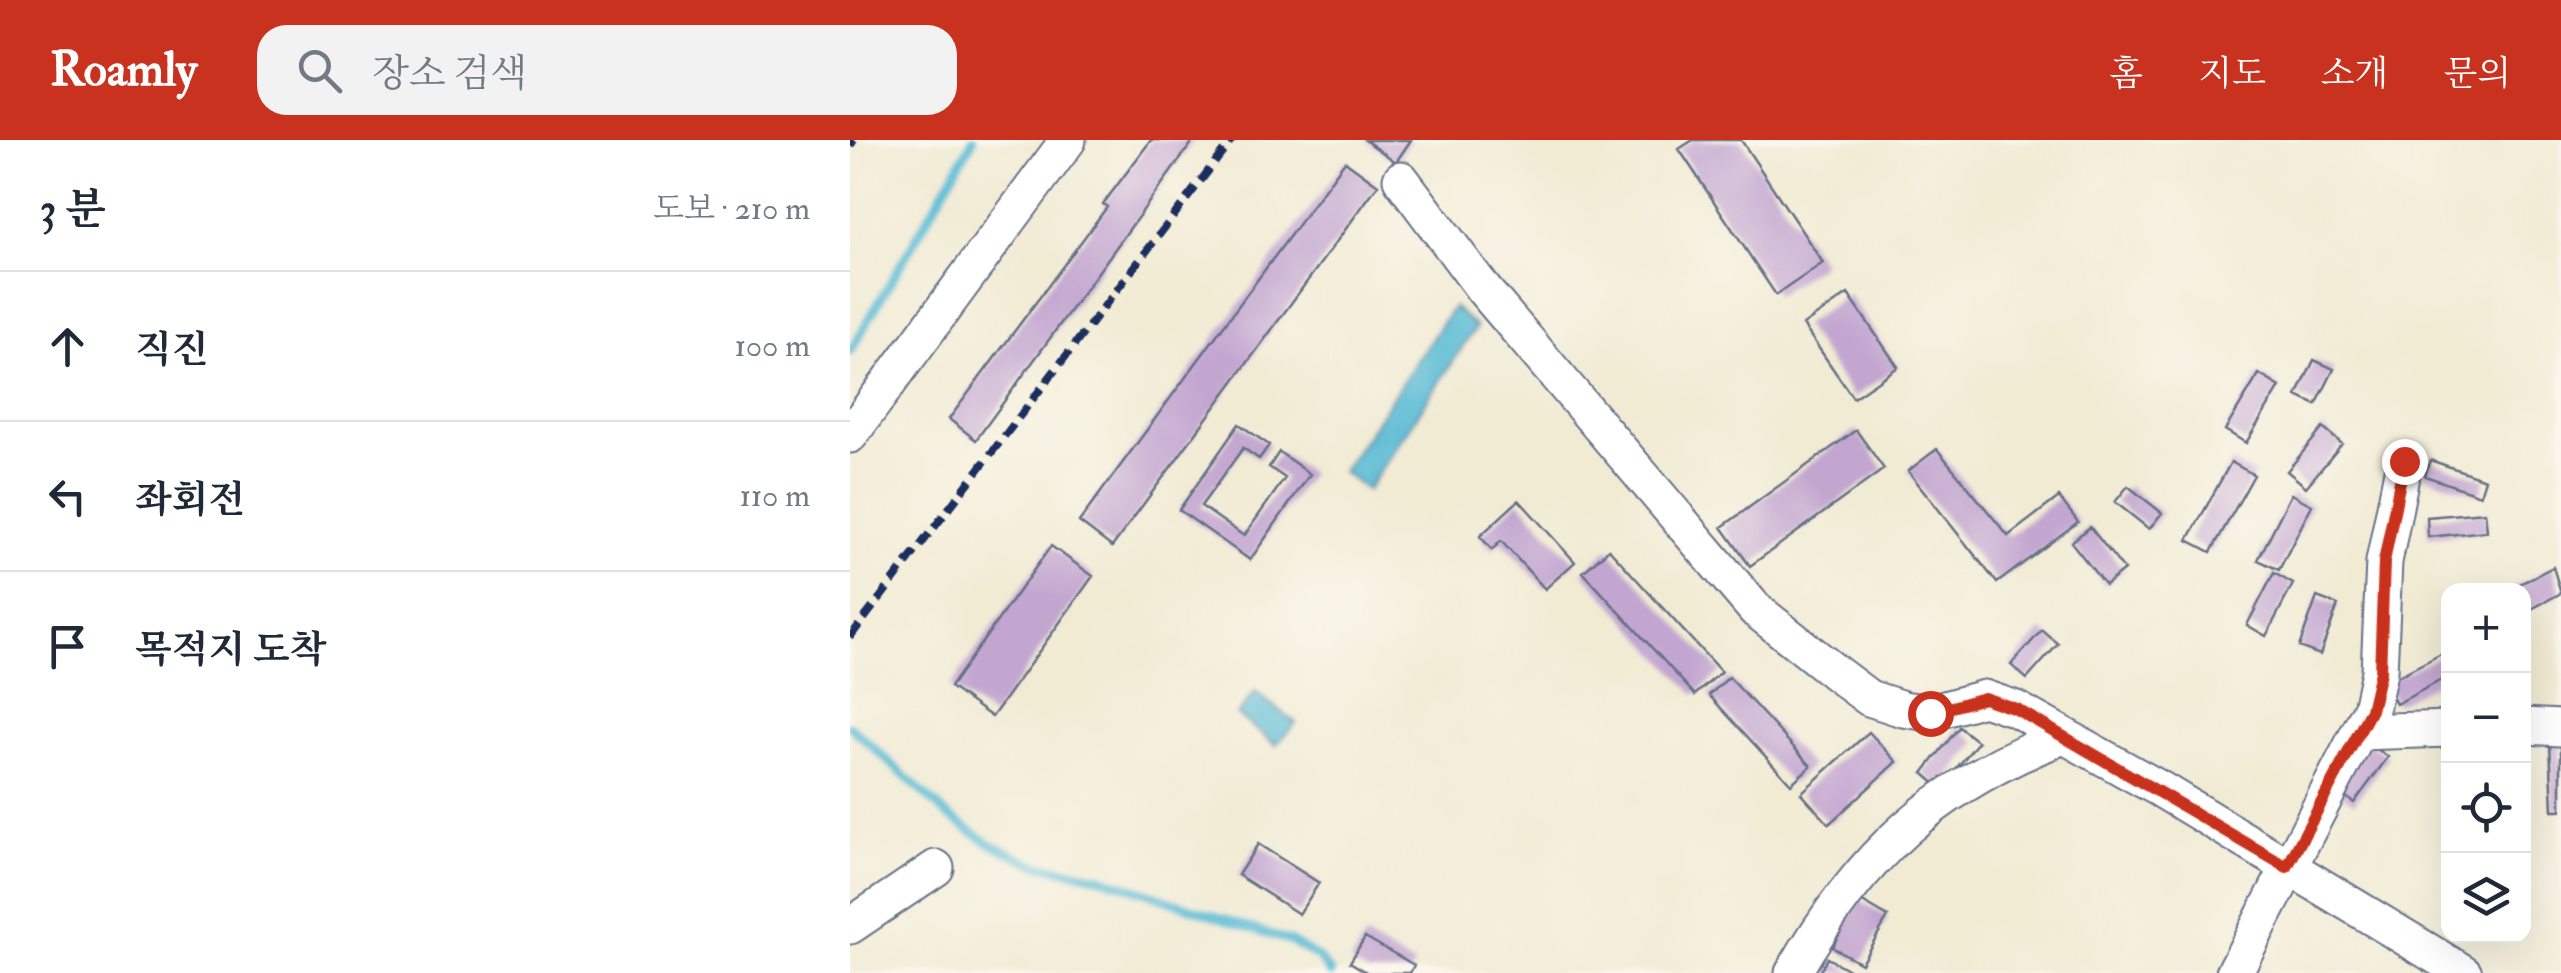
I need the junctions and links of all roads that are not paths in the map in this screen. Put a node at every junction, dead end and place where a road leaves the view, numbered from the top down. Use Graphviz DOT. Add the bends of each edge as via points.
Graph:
graph roads {
  1 [pos="1068,140"];
  2 [pos="1401,179"];
  3 [pos="850,435"];
  4 [pos="2404,461"];
  5 [pos="2531,726"];
  6 [pos="2441,728"];
  7 [pos="2561,728"];
  8 [pos="2360,732"];
  9 [pos="2063,736"];
  10 [pos="2287,867"];
  11 [pos="936,868"];
  12 [pos="850,926"];
  13 [pos="1792,973"];
  14 [pos="2234,973"];
  15 [pos="2464,973"];
  1 -- 3 [label="street"];
  2 -- 9 [label="street" via="1484,290 1755,609 1869,698 1930,713 1984,698"];
  4 -- 8 [label="street" via="2384,562 2380,672"];
  5 -- 7 [label="street"];
  6 -- 8 [label="street"];
  8 -- 10 [label="street"];
  9 -- 10 [label="street"];
  9 -- 13 [label="street" via="1996,762 1873,856"];
  10 -- 14 [label="street"];
  10 -- 15 [label="street"];
  11 -- 12 [label="street"];
}
